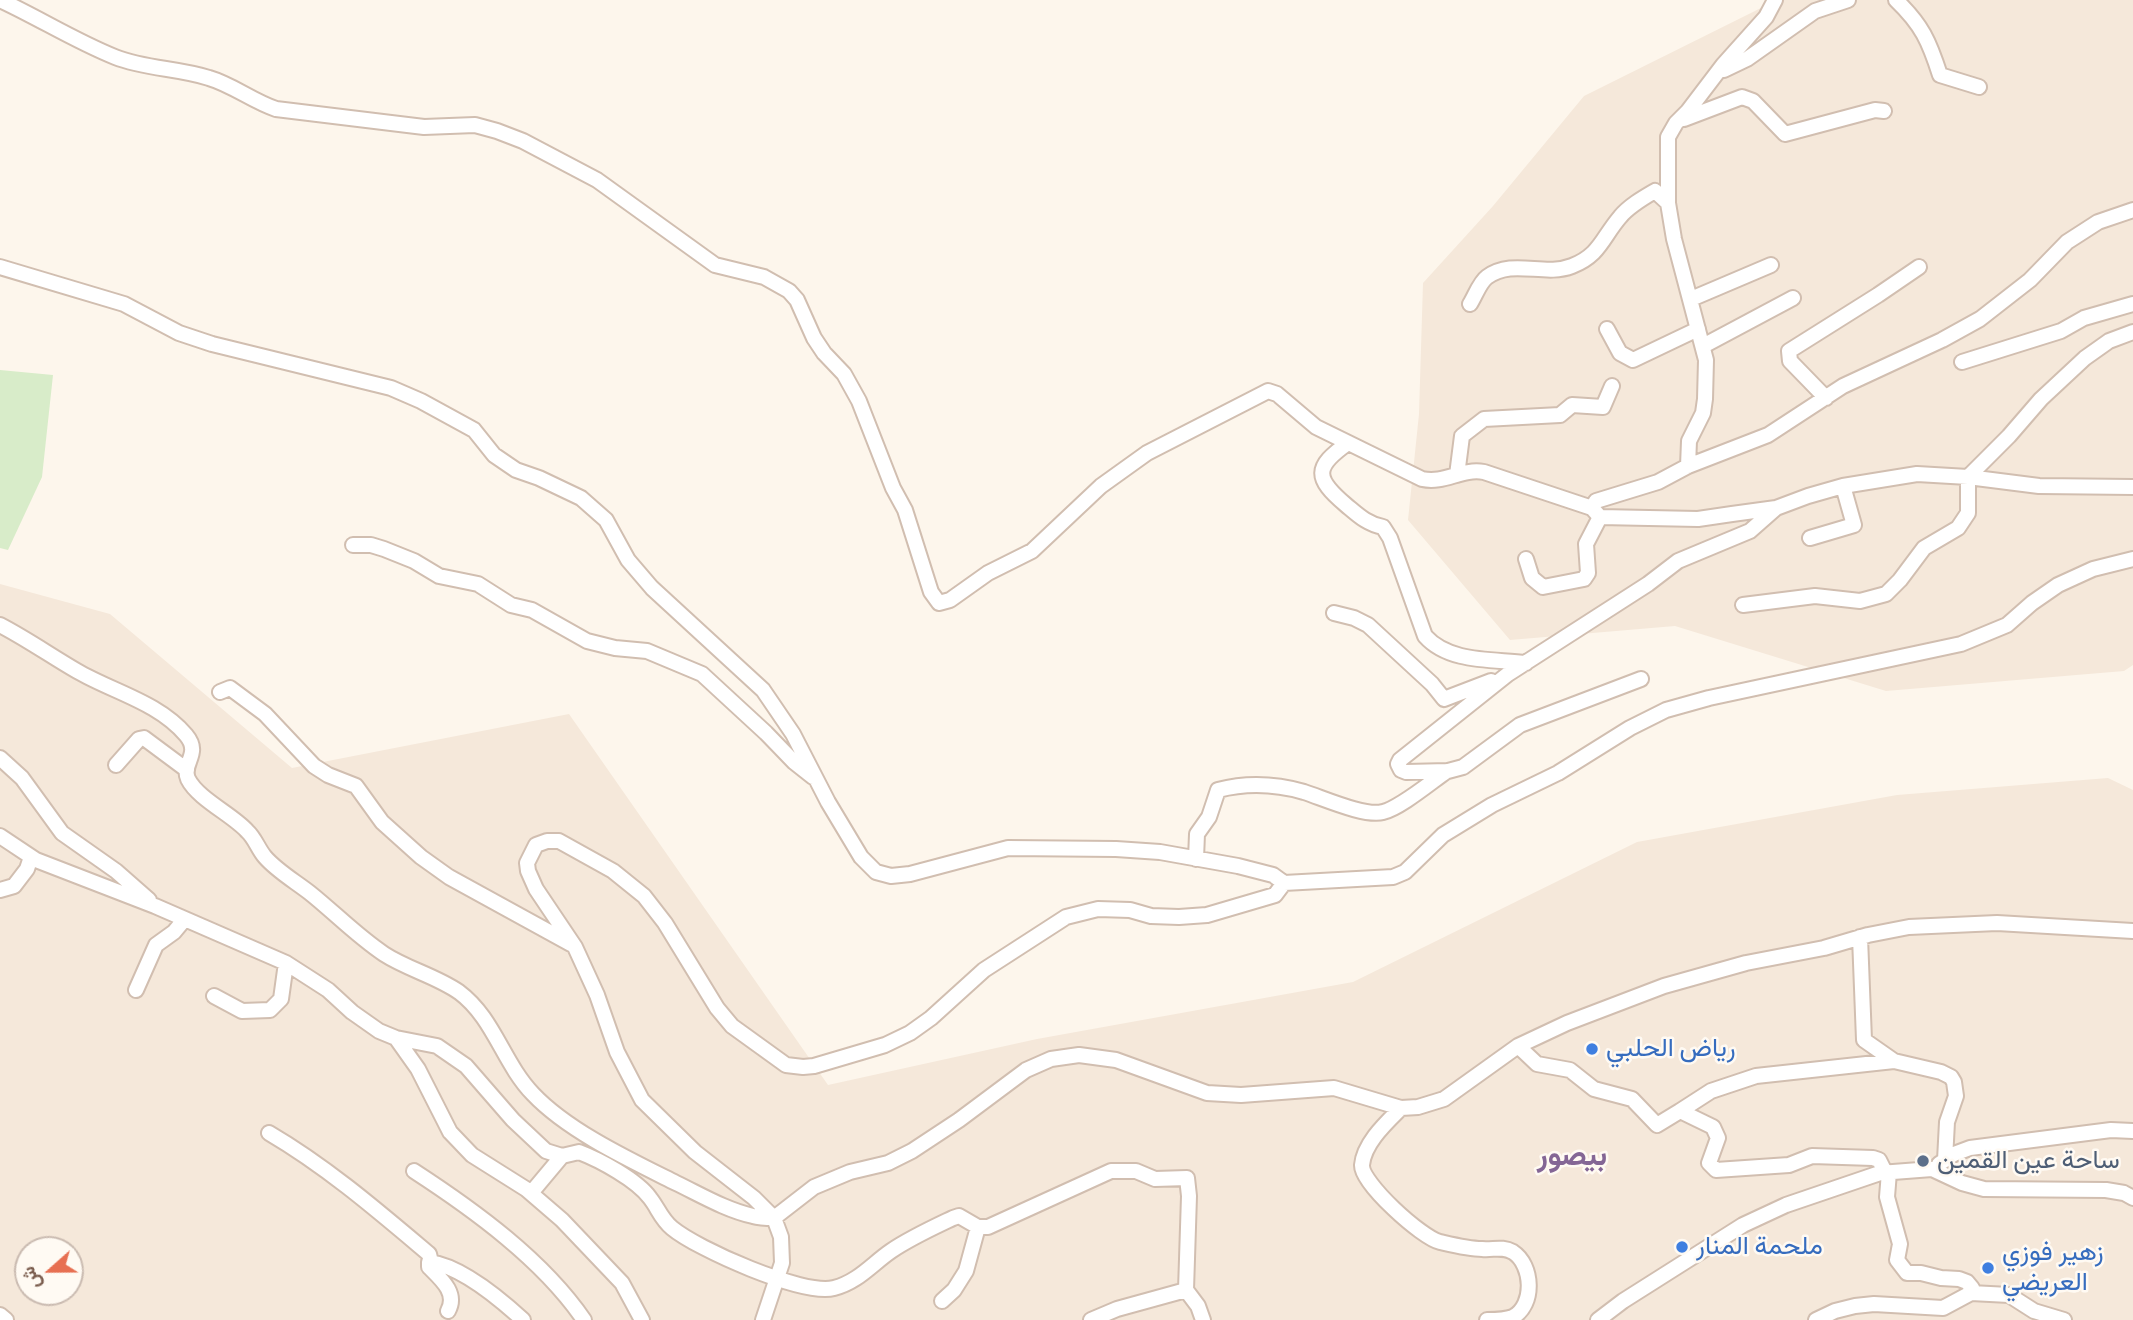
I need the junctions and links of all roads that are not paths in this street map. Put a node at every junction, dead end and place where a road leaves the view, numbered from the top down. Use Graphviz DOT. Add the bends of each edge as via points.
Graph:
graph roads {
  1 [pos="0,0"];
  2 [pos="1775,0"];
  3 [pos="1848,0"];
  4 [pos="1896,0"];
  5 [pos="1717,73"];
  6 [pos="1979,87"];
  7 [pos="1884,111"];
  8 [pos="1676,122"];
  9 [pos="1668,203"];
  10 [pos="2133,210"];
  11 [pos="1771,265"];
  12 [pos="0,267"];
  13 [pos="1919,267"];
  14 [pos="1793,298"];
  15 [pos="1691,299"];
  16 [pos="1470,304"];
  17 [pos="2133,304"];
  18 [pos="1607,329"];
  19 [pos="1698,329"];
  20 [pos="2133,332"];
  21 [pos="1703,346"];
  22 [pos="1962,362"];
  23 [pos="1612,386"];
  24 [pos="1826,398"];
  25 [pos="1349,443"];
  26 [pos="1688,466"];
  27 [pos="1457,475"];
  28 [pos="1968,477"];
  29 [pos="1843,486"];
  30 [pos="2133,487"];
  31 [pos="1776,508"];
  32 [pos="1596,513"];
  33 [pos="1810,538"];
  34 [pos="353,545"];
  35 [pos="1526,559"];
  36 [pos="2133,559"];
  37 [pos="1743,605"];
  38 [pos="1334,613"];
  39 [pos="0,625"];
  40 [pos="1526,663"];
  41 [pos="1508,674"];
  42 [pos="1641,679"];
  43 [pos="220,692"];
  44 [pos="0,758"];
  45 [pos="116,765"];
  46 [pos="187,770"];
  47 [pos="1448,771"];
  48 [pos="817,780"];
  49 [pos="0,836"];
  50 [pos="31,857"];
  51 [pos="1196,859"];
  52 [pos="1284,883"];
  53 [pos="0,890"];
  54 [pos="155,906"];
  55 [pos="184,920"];
  56 [pos="2133,932"];
  57 [pos="1860,937"];
  58 [pos="575,947"];
  59 [pos="286,963"];
  60 [pos="136,990"];
  61 [pos="214,996"];
  62 [pos="396,1038"];
  63 [pos="1518,1046"];
  64 [pos="1894,1061"];
  65 [pos="1401,1108"];
  66 [pos="1680,1111"];
  67 [pos="2133,1131"];
  68 [pos="269,1133"];
  69 [pos="562,1156"];
  70 [pos="1945,1160"];
  71 [pos="1932,1169"];
  72 [pos="414,1171"];
  73 [pos="1887,1172"];
  74 [pos="531,1193"];
  75 [pos="2133,1198"];
  76 [pos="774,1218"];
  77 [pos="978,1227"];
  78 [pos="432,1262"];
  79 [pos="778,1278"];
  80 [pos="1186,1290"];
  81 [pos="1971,1293"];
  82 [pos="942,1301"];
  83 [pos="448,1311"];
  84 [pos="0,1315"];
  85 [pos="6,1320"];
  86 [pos="523,1320"];
  87 [pos="584,1320"];
  88 [pos="642,1320"];
  89 [pos="764,1320"];
  90 [pos="1091,1320"];
  91 [pos="1203,1320"];
  92 [pos="1487,1320"];
  93 [pos="1598,1320"];
  94 [pos="1816,1320"];
  95 [pos="2064,1320"];
  1 -- 25 [label="street" via="114,57 229,84 276,109 424,127 475,125 510,136 597,180 715,265 777,283 797,300 814,338 856,394 939,603 1032,551 1101,486 1147,453 1268,391 1316,426"];
  2 -- 5 [label="street"];
  3 -- 5 [label="street" via="1815,11 1746,59"];
  4 -- 6 [label="street" via="1916,19 1940,75"];
  5 -- 8 [label="street"];
  7 -- 8 [label="street" via="1784,134 1753,101 1742,97"];
  8 -- 9 [label="street" via="1668,137"];
  9 -- 15 [label="street"];
  9 -- 16 [label="street" via="1655,191 1641,199 1620,216 1592,256 1569,268 1512,267 1486,277"];
  10 -- 24 [label="street" via="2098,222 2067,242 2030,280 1980,319"];
  11 -- 15 [label="street"];
  12 -- 48 [label="street" via="124,304 179,333 212,344 391,387 474,430 505,463 581,498 606,520 645,580 763,690"];
  13 -- 24 [label="street" via="1788,351 1790,360"];
  14 -- 21 [label="street"];
  15 -- 19 [label="street"];
  17 -- 22 [label="street"];
  18 -- 19 [label="street" via="1620,353 1633,360"];
  19 -- 21 [label="street"];
  20 -- 28 [label="street" via="2109,341 2085,358"];
  21 -- 26 [label="street" via="1705,399 1689,441"];
  23 -- 27 [label="street" via="1603,407 1572,405 1560,415 1484,419 1462,436"];
  24 -- 26 [label="street" via="1768,435"];
  25 -- 27 [label="street" via="1422,479 1437,481"];
  25 -- 40 [label="street" via="1326,460 1325,486 1370,525 1383,527 1391,538 1425,636 1446,653"];
  26 -- 32 [label="street" via="1658,482 1596,500"];
  27 -- 32 [label="street" via="1470,470 1484,472"];
  28 -- 29 [label="street" via="1917,474"];
  28 -- 30 [label="street" via="2039,486"];
  28 -- 37 [label="street" via="1968,513 1958,528 1924,548 1886,594 1860,601 1815,596"];
  29 -- 31 [label="street"];
  29 -- 33 [label="street" via="1854,525"];
  31 -- 32 [label="street" via="1698,519"];
  31 -- 40 [label="street" via="1750,531 1678,561"];
  32 -- 35 [label="street" via="1586,544 1588,573 1584,579 1543,587 1532,578"];
  34 -- 48 [label="street" via="371,545 439,576 478,584 587,641 647,652 702,674"];
  36 -- 52 [label="street" via="2093,569 2058,585 2007,625 1961,644 1666,710 1558,773 1492,805 1443,835 1405,872 1393,877"];
  38 -- 41 [label="street" via="1368,625 1444,699"];
  39 -- 46 [label="street" via="166,718 191,744"];
  40 -- 41 [label="street"];
  41 -- 47 [label="street" via="1398,764 1406,772"];
  42 -- 47 [label="street" via="1520,725 1470,763"];
  43 -- 58 [label="street" via="230,688 244,697 314,766 356,786 382,822 421,857"];
  44 -- 54 [label="street" via="22,778 62,833"];
  45 -- 46 [label="street" via="144,738"];
  46 -- 76 [label="street" via="192,784 248,831 265,858 347,926 384,954 458,992 483,1015 533,1094 567,1122 615,1152 721,1205 755,1217"];
  47 -- 51 [label="street" via="1378,813 1272,786 1236,785 1218,790 1198,834"];
  48 -- 51 [label="street" via="861,857 876,872 891,876 1008,848 1160,852"];
  49 -- 50 [label="street"];
  50 -- 53 [label="street" via="14,886"];
  50 -- 54 [label="street"];
  51 -- 52 [label="street" via="1273,875"];
  52 -- 58 [label="street" via="1275,895 1207,915 1160,916 1098,909 1066,917 984,970 910,1033 885,1045 803,1067 786,1065 732,1026 644,896 613,871 559,841 547,841 536,845 528,871"];
  54 -- 55 [label="street"];
  55 -- 59 [label="street"];
  55 -- 60 [label="street" via="156,944"];
  56 -- 57 [label="street" via="1979,923 1909,927"];
  57 -- 63 [label="street" via="1664,986"];
  57 -- 64 [label="street" via="1863,1038"];
  58 -- 76 [label="street" via="617,1052 642,1100"];
  59 -- 61 [label="street" via="281,999 270,1010 242,1011"];
  59 -- 62 [label="street" via="379,1031"];
  62 -- 69 [label="street" via="437,1046 450,1054 530,1138"];
  62 -- 74 [label="street" via="418,1069 450,1132 472,1155"];
  63 -- 65 [label="street" via="1444,1099"];
  63 -- 66 [label="street" via="1537,1063 1570,1070 1594,1089 1632,1100 1657,1125"];
  64 -- 66 [label="street" via="1756,1076 1711,1091"];
  64 -- 70 [label="street" via="1941,1072 1954,1082 1956,1096 1947,1122"];
  65 -- 76 [label="street" via="1334,1088 1207,1093 1116,1060 1061,1056 1026,1070 912,1151 814,1187"];
  65 -- 92 [label="street" via="1371,1141 1363,1161 1364,1174 1428,1237 1476,1249 1504,1248 1520,1257 1528,1276 1521,1311 1508,1319"];
  66 -- 73 [label="street" via="1716,1130 1718,1138 1709,1159 1716,1170 1789,1165 1812,1156 1874,1157"];
  67 -- 70 [label="street" via="1970,1148"];
  68 -- 78 [label="street" via="389,1220 429,1254"];
  69 -- 74 [label="street"];
  69 -- 79 [label="street" via="586,1155 635,1183 669,1226 691,1241"];
  70 -- 71 [label="street"];
  71 -- 73 [label="street"];
  71 -- 75 [label="street" via="1984,1189 2106,1190"];
  72 -- 87 [label="street" via="520,1248"];
  73 -- 81 [label="street" via="1887,1197 1900,1244 1901,1267 1907,1273 1967,1282"];
  73 -- 93 [label="street" via="1786,1205 1744,1225"];
  74 -- 88 [label="street" via="622,1283"];
  76 -- 79 [label="street" via="782,1249"];
  77 -- 79 [label="street" via="960,1216 953,1218 835,1288"];
  77 -- 80 [label="street" via="1046,1203 1111,1171 1136,1171 1153,1179 1187,1178"];
  77 -- 82 [label="street" via="966,1271"];
  78 -- 83 [label="street" via="429,1267 450,1292"];
  78 -- 86 [label="street" via="496,1296"];
  79 -- 89 [label="street"];
  80 -- 90 [label="street"];
  80 -- 91 [label="street"];
  81 -- 94 [label="street" via="1942,1308 1874,1304 1835,1311"];
  81 -- 95 [label="street" via="2008,1295 2034,1311"];
  84 -- 85 [label="street"];
}
